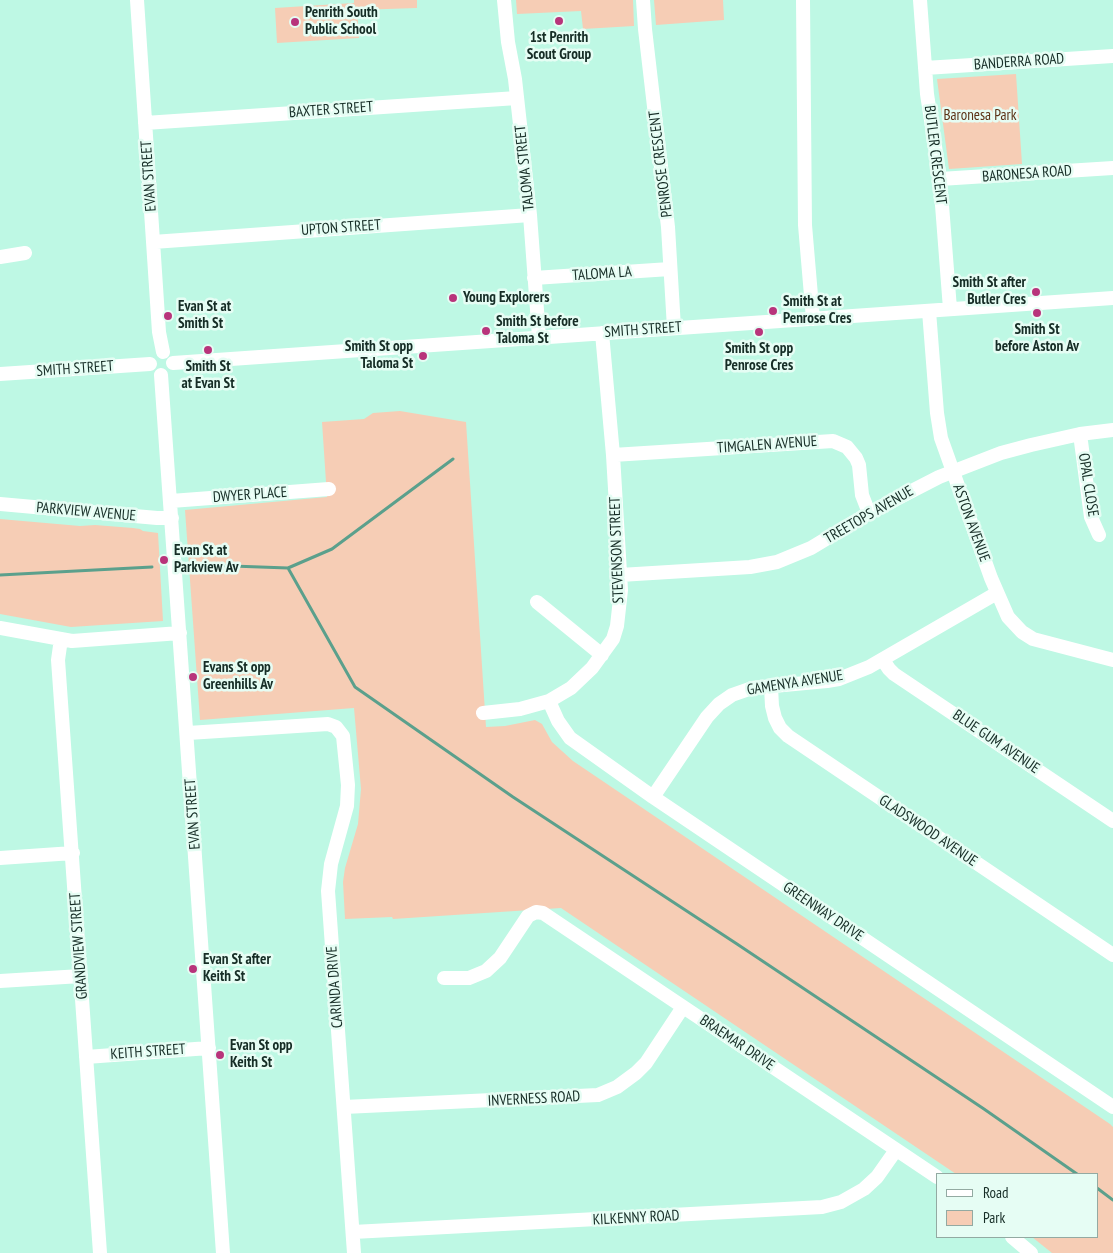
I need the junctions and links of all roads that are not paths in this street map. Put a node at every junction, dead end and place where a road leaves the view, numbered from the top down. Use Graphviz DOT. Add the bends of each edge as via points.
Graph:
graph roads {
  1 [pos="137,0"];
  2 [pos="504,0"];
  3 [pos="643,0"];
  4 [pos="803,0"];
  5 [pos="920,0"];
  6 [pos="1113,56"];
  7 [pos="925,68"];
  8 [pos="517,98"];
  9 [pos="145,123"];
  10 [pos="1113,168"];
  11 [pos="940,180"];
  12 [pos="530,215"];
  13 [pos="153,242"];
  14 [pos="24,253"];
  15 [pos="0,256"];
  16 [pos="670,269"];
  17 [pos="534,278"];
  18 [pos="1113,298"];
  19 [pos="950,309"];
  20 [pos="929,311"];
  21 [pos="813,319"];
  22 [pos="674,328"];
  23 [pos="602,333"];
  24 [pos="539,337"];
  25 [pos="162,352"];
  26 [pos="173,363"];
  27 [pos="150,364"];
  28 [pos="0,374"];
  29 [pos="162,375"];
  30 [pos="1113,430"];
  31 [pos="1080,434"];
  32 [pos="613,455"];
  33 [pos="952,472"];
  34 [pos="329,489"];
  35 [pos="171,501"];
  36 [pos="0,504"];
  37 [pos="869,514"];
  38 [pos="172,518"];
  39 [pos="1099,535"];
  40 [pos="620,575"];
  41 [pos="997,593"];
  42 [pos="538,602"];
  43 [pos="0,628"];
  44 [pos="180,633"];
  45 [pos="60,639"];
  46 [pos="602,655"];
  47 [pos="883,660"];
  48 [pos="1113,660"];
  49 [pos="771,687"];
  50 [pos="549,701"];
  51 [pos="483,713"];
  52 [pos="188,733"];
  53 [pos="653,797"];
  54 [pos="1113,821"];
  55 [pos="73,853"];
  56 [pos="0,858"];
  57 [pos="1113,955"];
  58 [pos="81,976"];
  59 [pos="444,978"];
  60 [pos="0,981"];
  61 [pos="683,1007"];
  62 [pos="209,1048"];
  63 [pos="86,1056"];
  64 [pos="344,1107"];
  65 [pos="1113,1108"];
  66 [pos="896,1150"];
  67 [pos="936,1176"];
  68 [pos="353,1232"];
  69 [pos="1013,1238"];
  70 [pos="100,1253"];
  71 [pos="223,1253"];
  72 [pos="354,1253"];
  73 [pos="1032,1253"];
  1 -- 9 [label="street, EVAN STREET"];
  2 -- 8 [label="street, TALOMA STREET"];
  3 -- 16 [label="street, PENROSE CRESCENT"];
  4 -- 21 [label="street" via="805,225"];
  5 -- 7 [label="street, BUTLER CRESCENT"];
  6 -- 7 [label="street, BANDERRA ROAD"];
  7 -- 11 [label="street, BUTLER CRESCENT"];
  8 -- 9 [label="street, BAXTER STREET"];
  8 -- 12 [label="street, TALOMA STREET"];
  9 -- 13 [label="street, EVAN STREET"];
  10 -- 11 [label="street, BARONESA ROAD"];
  11 -- 19 [label="street, BUTLER CRESCENT"];
  12 -- 13 [label="street, UPTON STREET"];
  12 -- 17 [label="street, TALOMA STREET"];
  13 -- 25 [label="street, EVAN STREET"];
  14 -- 15 [label="street"];
  16 -- 17 [label="street, TALOMA LA"];
  16 -- 22 [label="street, PENROSE CRESCENT"];
  17 -- 24 [label="street, TALOMA STREET"];
  18 -- 19 [label="street, SMITH STREET"];
  19 -- 20 [label="street, SMITH STREET"];
  20 -- 21 [label="street, SMITH STREET"];
  20 -- 33 [label="street, ASTON AVENUE" via="940,430"];
  21 -- 22 [label="street, SMITH STREET"];
  22 -- 23 [label="street, SMITH STREET"];
  23 -- 24 [label="street, SMITH STREET"];
  23 -- 32 [label="street, STEVENSON STREET"];
  24 -- 26 [label="street, SMITH STREET"];
  25 -- 26 [label="street" via="169,354"];
  25 -- 27 [label="street" via="152,357"];
  26 -- 29 [label="street"];
  27 -- 28 [label="street, SMITH STREET"];
  27 -- 29 [label="street" via="155,372"];
  29 -- 35 [label="street, EVAN STREET"];
  30 -- 31 [label="street, TREETOPS AVENUE"];
  31 -- 33 [label="street, TREETOPS AVENUE" via="1017,449"];
  31 -- 39 [label="street, OPAL CLOSE" via="1091,517"];
  32 -- 37 [label="street, TIMGALEN AVENUE" via="833,441 847,447 856,458 862,495"];
  32 -- 40 [label="street, STEVENSON STREET"];
  33 -- 37 [label="street, TREETOPS AVENUE"];
  33 -- 41 [label="street, ASTON AVENUE"];
  34 -- 35 [label="street, DWYER PLACE"];
  35 -- 38 [label="street, EVAN STREET"];
  36 -- 38 [label="street, PARKVIEW AVENUE"];
  37 -- 40 [label="street, TREETOPS AVENUE" via="811,548 777,562 750,567"];
  38 -- 44 [label="street, EVAN STREET"];
  40 -- 46 [label="street, STEVENSON STREET" via="617,626"];
  41 -- 47 [label="street, GAMENYA AVENUE"];
  41 -- 48 [label="street, ASTON AVENUE" via="1008,617 1028,636"];
  42 -- 46 [label="street"];
  43 -- 45 [label="street"];
  44 -- 45 [label="street" via="77,641"];
  44 -- 52 [label="street, EVAN STREET"];
  45 -- 55 [label="street, GRANDVIEW STREET" via="58,660"];
  46 -- 50 [label="street, STEVENSON STREET" via="577,683"];
  47 -- 49 [label="street, GAMENYA AVENUE" via="839,679"];
  47 -- 54 [label="street, BLUE GUM AVENUE" via="894,674"];
  49 -- 53 [label="street, GAMENYA AVENUE" via="737,693 714,708"];
  49 -- 57 [label="street, GLADSWOOD AVENUE" via="775,718 788,736"];
  50 -- 51 [label="street, STEVENSON STREET" via="520,709"];
  50 -- 53 [label="street, GREENWAY DRIVE" via="570,738"];
  52 -- 62 [label="street, EVAN STREET"];
  52 -- 64 [label="street, CARINDA DRIVE" via="323,724 336,727 341,732 348,796 331,864 328,891"];
  53 -- 65 [label="street, GREENWAY DRIVE"];
  55 -- 56 [label="street"];
  55 -- 58 [label="street, GRANDVIEW STREET"];
  58 -- 60 [label="street"];
  58 -- 63 [label="street, GRANDVIEW STREET"];
  59 -- 61 [label="street, BRAEMAR DRIVE" via="469,978 486,971 500,958 528,916 536,912 547,914"];
  61 -- 64 [label="street, INVERNESS ROAD" via="646,1063 617,1087 598,1095"];
  61 -- 66 [label="street, BRAEMAR DRIVE"];
  62 -- 63 [label="street, KEITH STREET"];
  62 -- 71 [label="street, EVAN STREET"];
  63 -- 70 [label="street, GRANDVIEW STREET"];
  64 -- 68 [label="street, CARINDA DRIVE"];
  66 -- 67 [label="street, BRAEMAR DRIVE"];
  66 -- 68 [label="street, KILKENNY ROAD" via="876,1178 864,1188 841,1202 822,1207"];
  68 -- 72 [label="street, CARINDA DRIVE"];
  69 -- 73 [label="street"];
}
